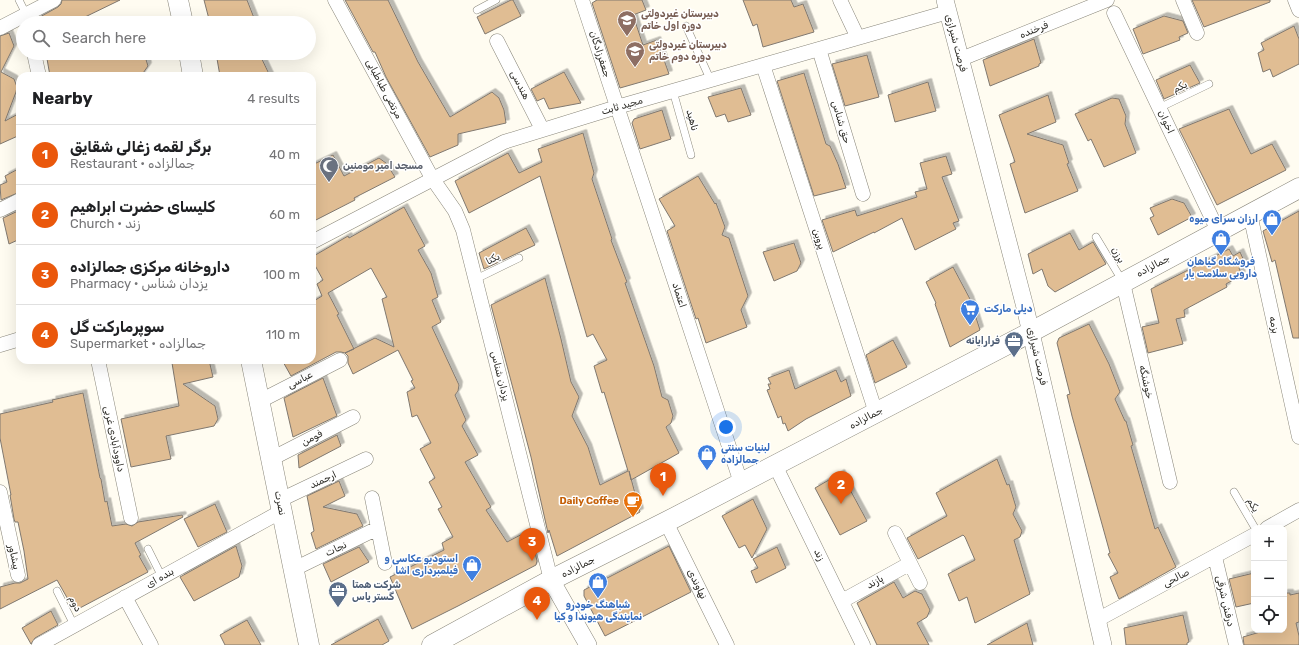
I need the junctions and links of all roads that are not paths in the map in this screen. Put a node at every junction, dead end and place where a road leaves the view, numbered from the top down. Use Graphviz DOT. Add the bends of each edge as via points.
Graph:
graph roads {
  1 [pos="19,0"];
  2 [pos="54,0"];
  3 [pos="178,0"];
  4 [pos="335,0"];
  5 [pos="496,0"];
  6 [pos="582,0"];
  7 [pos="840,0"];
  8 [pos="1107,0"];
  9 [pos="1183,0"];
  10 [pos="1295,0"];
  11 [pos="947,6"];
  12 [pos="477,10"];
  13 [pos="1299,10"];
  14 [pos="1114,13"];
  15 [pos="26,16"];
  16 [pos="31,16"];
  17 [pos="181,16"];
  18 [pos="16,23"];
  19 [pos="686,26"];
  20 [pos="0,28"];
  21 [pos="1197,33"];
  22 [pos="858,38"];
  23 [pos="497,41"];
  24 [pos="819,49"];
  25 [pos="961,59"];
  26 [pos="36,60"];
  27 [pos="190,60"];
  28 [pos="763,65"];
  29 [pos="38,72"];
  30 [pos="192,72"];
  31 [pos="711,81"];
  32 [pos="1209,84"];
  33 [pos="673,91"];
  34 [pos="617,107"];
  35 [pos="1159,108"];
  36 [pos="542,129"];
  37 [pos="691,155"];
  38 [pos="432,178"];
  39 [pos="1299,188"];
  40 [pos="864,194"];
  41 [pos="16,202"];
  42 [pos="0,210"];
  43 [pos="1250,214"];
  44 [pos="1218,232"];
  45 [pos="1096,237"];
  46 [pos="316,240"];
  47 [pos="519,258"];
  48 [pos="476,279"];
  49 [pos="1123,283"];
  50 [pos="1031,332"];
  51 [pos="16,340"];
  52 [pos="0,345"];
  53 [pos="340,360"];
  54 [pos="99,364"];
  55 [pos="252,364"];
  56 [pos="260,401"];
  57 [pos="876,413"];
  58 [pos="353,417"];
  59 [pos="1299,436"];
  60 [pos="272,459"];
  61 [pos="366,459"];
  62 [pos="775,465"];
  63 [pos="1170,482"];
  64 [pos="741,484"];
  65 [pos="0,492"];
  66 [pos="1234,492"];
  67 [pos="372,498"];
  68 [pos="281,505"];
  69 [pos="1299,510"];
  70 [pos="131,518"];
  71 [pos="666,522"];
  72 [pos="1253,525"];
  73 [pos="1272,525"];
  74 [pos="378,528"];
  75 [pos="895,533"];
  76 [pos="1251,538"];
  77 [pos="148,549"];
  78 [pos="1215,557"];
  79 [pos="385,563"];
  80 [pos="909,564"];
  81 [pos="294,569"];
  82 [pos="18,575"];
  83 [pos="162,577"];
  84 [pos="551,580"];
  85 [pos="920,583"];
  86 [pos="57,591"];
  87 [pos="125,597"];
  88 [pos="842,601"];
  89 [pos="1098,620"];
  90 [pos="74,625"];
  91 [pos="437,644"];
  92 [pos="38,645"];
  93 [pos="151,645"];
  94 [pos="309,645"];
  95 [pos="588,645"];
  96 [pos="727,645"];
  97 [pos="863,645"];
  98 [pos="1103,645"];
  99 [pos="1236,645"];
  1 -- 15 [label="lane"];
  2 -- 16 [label="street"];
  3 -- 17 [label="main road"];
  4 -- 38 [label="street, مرتضی طباطبایی"];
  5 -- 12 [label="lane"];
  6 -- 34 [label="street, جعفرزادگان"];
  7 -- 22 [label="street"];
  8 -- 25 [label="street, فرخنده"];
  9 -- 21 [label="street"];
  10 -- 13 [label="street"];
  11 -- 22 [label="street, مجید ثابت"];
  11 -- 25 [label="street, فرصت شیرازی"];
  14 -- 35 [label="street, اخوان"];
  18 -- 20 [label="street"];
  19 -- 31 [label="lane"];
  22 -- 24 [label="street, مجید ثابت"];
  23 -- 36 [label="street, هندسی"];
  24 -- 28 [label="street, مجید ثابت"];
  24 -- 40 [label="street, حق شناس"];
  25 -- 50 [label="street, فرصت شیرازی"];
  26 -- 29 [label="street"];
  27 -- 30 [label="main road"];
  28 -- 31 [label="street, مجید ثابت"];
  28 -- 57 [label="street, پروین"];
  31 -- 33 [label="street, مجید ثابت"];
  32 -- 35 [label="lane, یکم"];
  33 -- 34 [label="street, مجید ثابت"];
  33 -- 37 [label="lane, ناهید"];
  34 -- 36 [label="street, مجید ثابت"];
  34 -- 64 [label="street, اعتماد"];
  35 -- 44 [label="street, اخوان"];
  36 -- 38 [label="street, مجید ثابت" via="492,147"];
  38 -- 46 [label="street, مجید ثابت"];
  38 -- 48 [label="street, یزدان شناس" via="458,218"];
  39 -- 43 [label="main road, جمالزاده"];
  41 -- 42 [label="street"];
  43 -- 44 [label="main road, جمالزاده"];
  43 -- 59 [label="street, بزمه"];
  44 -- 49 [label="main road, جمالزاده"];
  45 -- 49 [label="lane, برزن"];
  47 -- 48 [label="lane, یکتا"];
  48 -- 84 [label="street, یزدان شناس"];
  49 -- 50 [label="main road, جمالزاده"];
  49 -- 63 [label="street, خوشنگه"];
  50 -- 57 [label="main road, جمالزاده"];
  50 -- 89 [label="street, فرصت شیرازی"];
  51 -- 52 [label="street"];
  53 -- 56 [label="street, عباسی"];
  54 -- 70 [label="street, داوودآبادی غربی"];
  55 -- 56 [label="main road, نصرت"];
  56 -- 60 [label="main road, نصرت"];
  57 -- 62 [label="main road, جمالزاده"];
  58 -- 60 [label="street, فومن"];
  60 -- 68 [label="main road, نصرت"];
  61 -- 68 [label="street, ارجمند"];
  62 -- 64 [label="main road, جمالزاده"];
  62 -- 88 [label="street, زند"];
  64 -- 71 [label="main road, جمالزاده"];
  65 -- 82 [label="street, پیشاور"];
  66 -- 72 [label="lane, یکم"];
  67 -- 74 [label="street"];
  68 -- 81 [label="main road, نصرت"];
  68 -- 83 [label="street, بنده ای"];
  69 -- 73 [label="street"];
  71 -- 84 [label="main road, جمالزاده"];
  71 -- 96 [label="street, نهاوندی"];
  74 -- 79 [label="street"];
  74 -- 81 [label="street, نجات"];
  75 -- 80 [label="street"];
  76 -- 78 [label="street, صالحی"];
  77 -- 83 [label="lane"];
  78 -- 89 [label="street, صالحی"];
  78 -- 99 [label="street, درفش شرقی"];
  80 -- 85 [label="street"];
  80 -- 88 [label="street, پازند"];
  81 -- 94 [label="main road, نصرت"];
  83 -- 87 [label="street, بنده ای"];
  84 -- 91 [label="main road, جمالزاده"];
  84 -- 95 [label="street"];
  86 -- 90 [label="lane, دوم"];
  87 -- 90 [label="street, بنده ای"];
  87 -- 93 [label="street"];
  88 -- 97 [label="street, زند"];
  89 -- 98 [label="street, فرصت شیرازی"];
  90 -- 92 [label="street, بنده ای"];
}
